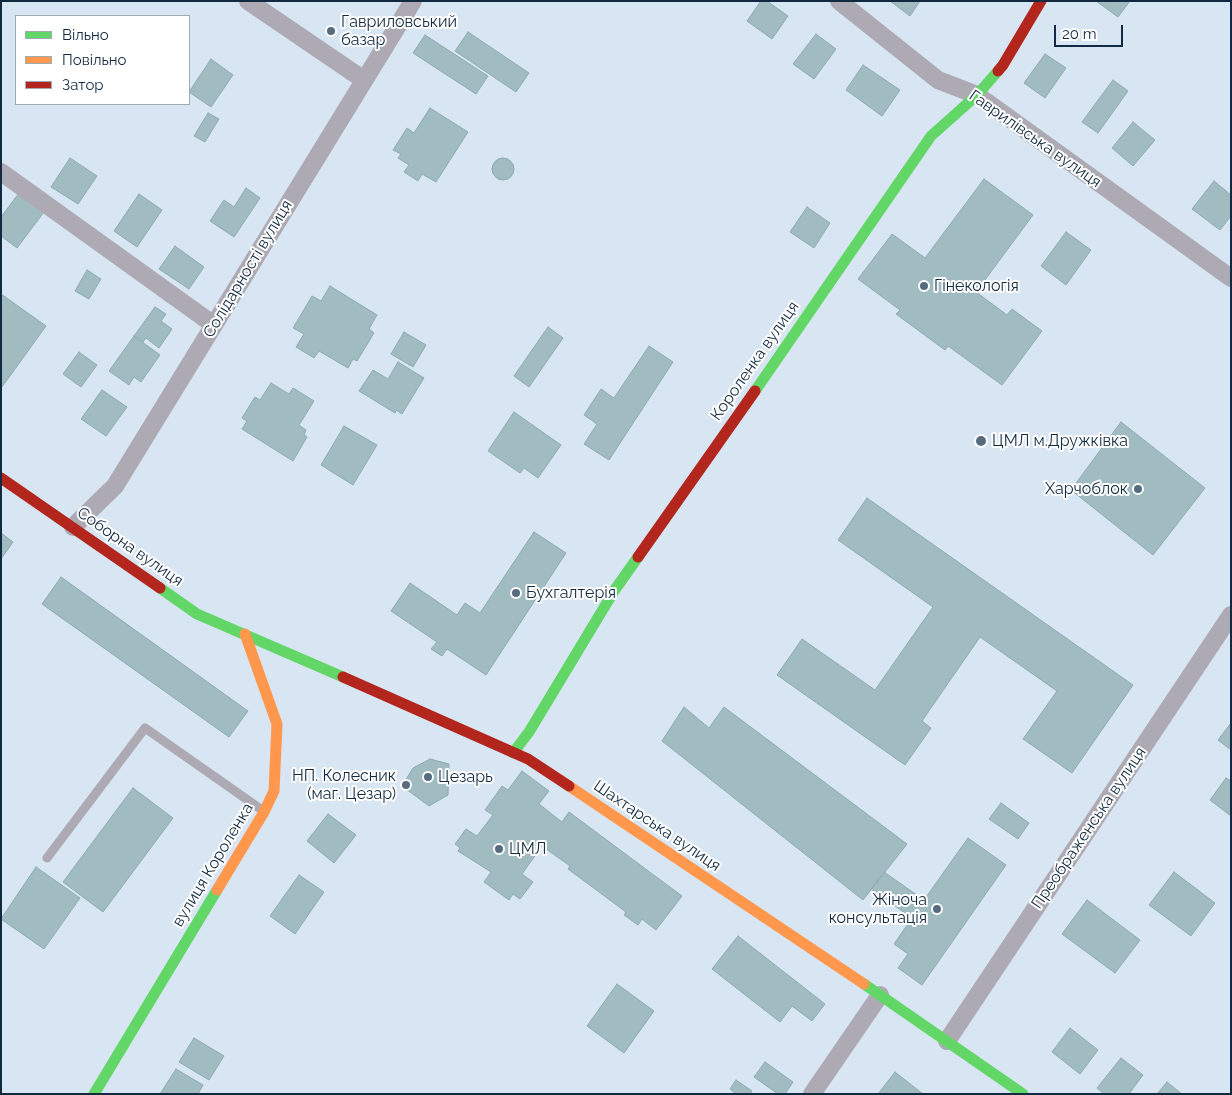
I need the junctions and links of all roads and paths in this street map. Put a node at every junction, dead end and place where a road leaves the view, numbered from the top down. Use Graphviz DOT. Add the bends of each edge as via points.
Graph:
graph roads {
  1 [pos="248,1"];
  2 [pos="413,1"];
  3 [pos="839,1"];
  4 [pos="1041,1"];
  5 [pos="364,80"];
  6 [pos="977,95"];
  7 [pos="1,172"];
  8 [pos="1231,278"];
  9 [pos="214,325"];
  10 [pos="1,478"];
  11 [pos="72,527"];
  12 [pos="1231,615"];
  13 [pos="245,634"];
  14 [pos="513,753"];
  15 [pos="264,812"];
  16 [pos="47,858"];
  17 [pos="880,995"];
  18 [pos="947,1041"];
  19 [pos="94,1094"];
  20 [pos="812,1094"];
  21 [pos="1023,1094"];
  1 -- 5 [label="street"];
  2 -- 5 [label="street, Солідарності вулиця"];
  3 -- 6 [label="street, Гаврилівська вулиця" via="938,80"];
  4 -- 6 [label="street, Короленка вулиця" via="1004,65"];
  5 -- 9 [label="street, Солідарності вулиця"];
  6 -- 8 [label="street, Гаврилівська вулиця"];
  6 -- 14 [label="street, Короленка вулиця" via="926,144 614,590 529,732"];
  7 -- 9 [label="street"];
  9 -- 11 [label="street, Солідарності вулиця" via="115,486"];
  10 -- 11 [label="street, Соборна вулиця"];
  11 -- 13 [label="street, Соборна вулиця" via="197,614"];
  12 -- 18 [label="street, Преображенська вулиця"];
  13 -- 14 [label="street, Шахтарська вулиця"];
  13 -- 15 [label="street, вулиця Короленка" via="277,724 274,791"];
  14 -- 17 [label="street, Шахтарська вулиця" via="528,759"];
  15 -- 16 [label="lane" via="145,728"];
  15 -- 19 [label="street, вулиця Короленка"];
  17 -- 18 [label="street, Шахтарська вулиця"];
  17 -- 20 [label="street"];
  18 -- 21 [label="street, Шахтарська вулиця" via="1001,1084"];
}
